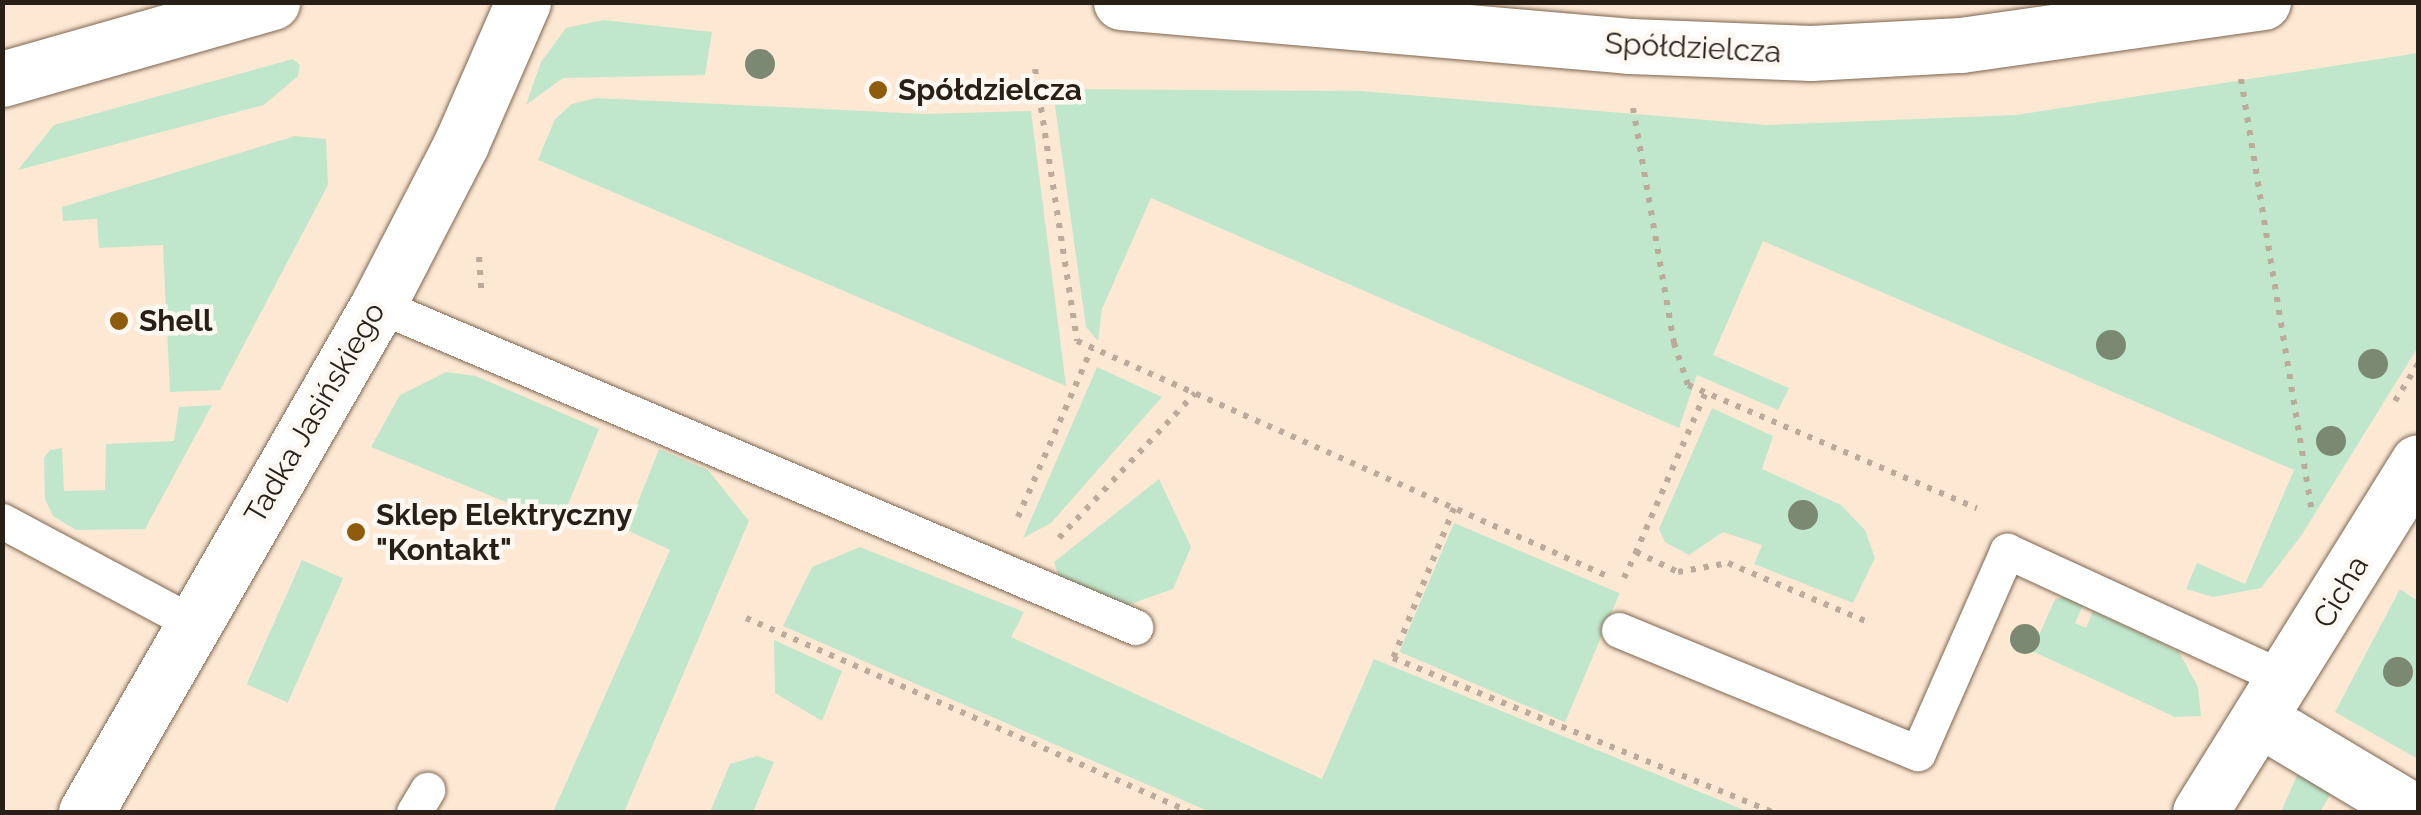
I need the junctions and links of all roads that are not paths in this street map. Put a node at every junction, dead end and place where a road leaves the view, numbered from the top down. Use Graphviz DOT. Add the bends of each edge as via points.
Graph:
graph roads {
  1 [pos="272,2"];
  2 [pos="523,2"];
  3 [pos="1121,2"];
  4 [pos="2264,2"];
  5 [pos="2,79"];
  6 [pos="378,305"];
  7 [pos="2418,462"];
  8 [pos="2,522"];
  9 [pos="193,623"];
  10 [pos="1135,627"];
  11 [pos="1619,630"];
  12 [pos="2274,700"];
  13 [pos="86,812"];
  14 [pos="2200,812"];
  15 [pos="2415,812"];
  1 -- 5 [label="street"];
  2 -- 6 [label="street, Tadka Jasińskiego" via="461,144"];
  3 -- 4 [label="street, Spółdzielcza" via="1630,46 1811,53 2016,39"];
  6 -- 9 [label="street, Tadka Jasińskiego"];
  6 -- 10 [label="lane"];
  7 -- 12 [label="street, Cicha"];
  8 -- 9 [label="lane"];
  9 -- 13 [label="street, Tadka Jasińskiego"];
  11 -- 12 [label="lane" via="1918,753 2007,551"];
  12 -- 14 [label="street, Cicha"];
  12 -- 15 [label="street"];
}
